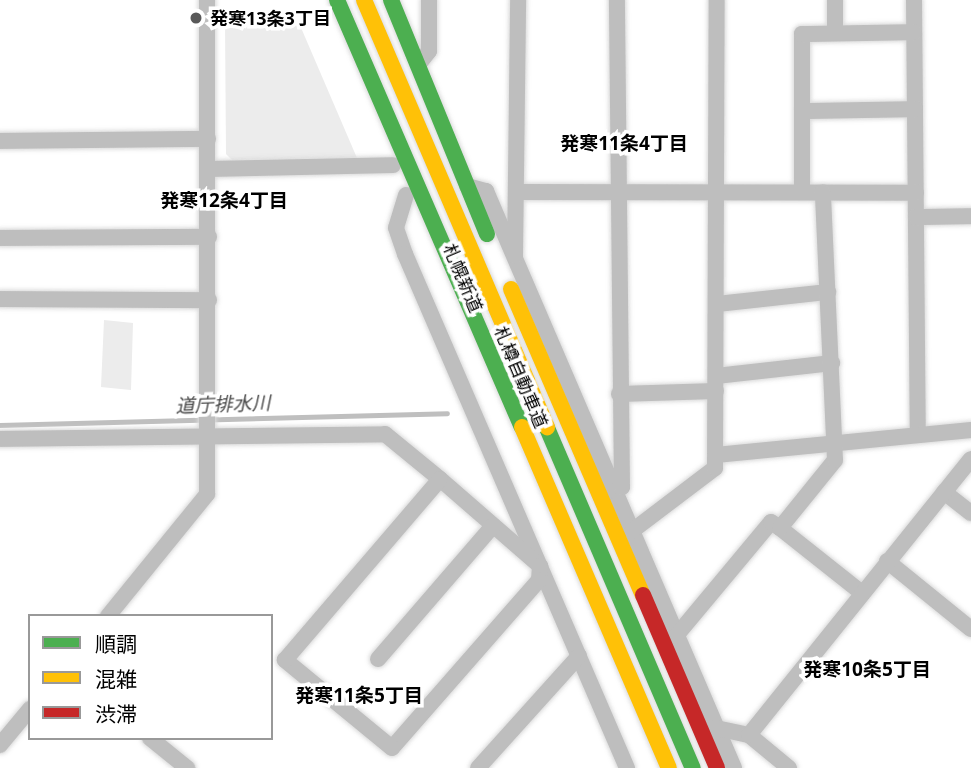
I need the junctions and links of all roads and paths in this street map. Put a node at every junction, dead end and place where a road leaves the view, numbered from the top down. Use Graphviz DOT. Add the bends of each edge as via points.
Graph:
graph roads {
  1 [pos="207,0"];
  2 [pos="318,0"];
  3 [pos="337,0"];
  4 [pos="365,0"];
  5 [pos="391,0"];
  6 [pos="429,0"];
  7 [pos="518,0"];
  8 [pos="617,0"];
  9 [pos="717,0"];
  10 [pos="835,0"];
  11 [pos="914,0"];
  12 [pos="914,32"];
  13 [pos="835,33"];
  14 [pos="418,65"];
  15 [pos="915,109"];
  16 [pos="802,111"];
  17 [pos="208,139"];
  18 [pos="0,141"];
  19 [pos="393,165"];
  20 [pos="208,169"];
  21 [pos="467,186"];
  22 [pos="518,192"];
  23 [pos="617,192"];
  24 [pos="717,192"];
  25 [pos="802,192"];
  26 [pos="822,192"];
  27 [pos="916,192"];
  28 [pos="406,195"];
  29 [pos="916,216"];
  30 [pos="971,216"];
  31 [pos="209,237"];
  32 [pos="0,238"];
  33 [pos="515,258"];
  34 [pos="828,292"];
  35 [pos="0,299"];
  36 [pos="209,300"];
  37 [pos="717,304"];
  38 [pos="832,363"];
  39 [pos="716,384"];
  40 [pos="619,394"];
  41 [pos="971,430"];
  42 [pos="210,433"];
  43 [pos="918,434"];
  44 [pos="0,439"];
  45 [pos="837,441"];
  46 [pos="716,455"];
  47 [pos="971,458"];
  48 [pos="440,479"];
  49 [pos="615,491"];
  50 [pos="944,492"];
  51 [pos="971,513"];
  52 [pos="521,521"];
  53 [pos="780,528"];
  54 [pos="499,531"];
  55 [pos="632,531"];
  56 [pos="552,542"];
  57 [pos="887,561"];
  58 [pos="540,566"];
  59 [pos="862,593"];
  60 [pos="110,614"];
  61 [pos="971,629"];
  62 [pos="676,636"];
  63 [pos="579,656"];
  64 [pos="377,659"];
  65 [pos="28,711"];
  66 [pos="716,728"];
  67 [pos="749,734"];
  68 [pos="3,737"];
  69 [pos="152,740"];
  70 [pos="187,768"];
  71 [pos="478,768"];
  72 [pos="627,768"];
  73 [pos="669,768"];
  74 [pos="693,768"];
  75 [pos="717,768"];
  76 [pos="734,768"];
  77 [pos="789,768"];
  1 -- 17 [label="street"];
  2 -- 19 [label="highway, 札幌新道"];
  3 -- 73 [label="highway, 札樽自動車道"];
  4 -- 74 [label="highway, 札樽自動車道"];
  5 -- 14 [label="highway"];
  6 -- 14 [label="street" via="429,51"];
  7 -- 22 [label="street"];
  8 -- 23 [label="street"];
  9 -- 24 [label="street"];
  10 -- 13 [label="street"];
  11 -- 12 [label="street"];
  12 -- 13 [label="street"];
  12 -- 15 [label="street"];
  13 -- 16 [label="street" via="802,34"];
  14 -- 21 [label="highway"];
  15 -- 16 [label="street"];
  15 -- 27 [label="street"];
  16 -- 25 [label="street"];
  17 -- 18 [label="street"];
  17 -- 20 [label="street"];
  19 -- 20 [label="street"];
  19 -- 28 [label="highway, 札幌新道"];
  20 -- 31 [label="street"];
  21 -- 33 [label="street" via="486,191"];
  21 -- 75 [label="highway"];
  22 -- 23 [label="street"];
  22 -- 33 [label="street"];
  23 -- 24 [label="street"];
  23 -- 40 [label="street"];
  24 -- 25 [label="street"];
  24 -- 37 [label="street"];
  25 -- 26 [label="street"];
  26 -- 27 [label="street"];
  26 -- 34 [label="street"];
  27 -- 29 [label="street"];
  28 -- 52 [label="street" via="396,228"];
  28 -- 56 [label="highway, 札幌新道"];
  29 -- 30 [label="street"];
  29 -- 43 [label="street"];
  31 -- 32 [label="street"];
  31 -- 36 [label="street"];
  33 -- 49 [label="street"];
  34 -- 37 [label="street"];
  34 -- 38 [label="street"];
  35 -- 36 [label="street"];
  36 -- 42 [label="street"];
  37 -- 39 [label="street"];
  38 -- 39 [label="street"];
  38 -- 45 [label="street"];
  39 -- 40 [label="street"];
  39 -- 46 [label="street"];
  40 -- 49 [label="street" via="622,486"];
  41 -- 43 [label="street"];
  42 -- 44 [label="street"];
  42 -- 48 [label="street" via="385,434"];
  42 -- 60 [label="street" via="207,494"];
  43 -- 45 [label="street"];
  45 -- 46 [label="street"];
  45 -- 53 [label="street" via="835,460"];
  46 -- 55 [label="street" via="715,468"];
  47 -- 50 [label="street"];
  48 -- 54 [label="street"];
  48 -- 58 [label="street" via="285,660 392,748 539,580"];
  49 -- 55 [label="street"];
  50 -- 51 [label="street"];
  50 -- 57 [label="street"];
  52 -- 54 [label="street"];
  52 -- 58 [label="street"];
  53 -- 59 [label="street"];
  53 -- 62 [label="street" via="771,522"];
  54 -- 58 [label="street"];
  54 -- 64 [label="street"];
  55 -- 62 [label="street"];
  57 -- 59 [label="street"];
  57 -- 61 [label="street"];
  58 -- 63 [label="street"];
  59 -- 67 [label="street"];
  62 -- 66 [label="street"];
  63 -- 71 [label="street"];
  63 -- 72 [label="street"];
  65 -- 68 [label="street"];
  66 -- 67 [label="street"];
  66 -- 76 [label="street"];
  67 -- 77 [label="street"];
  69 -- 70 [label="street"];
}
